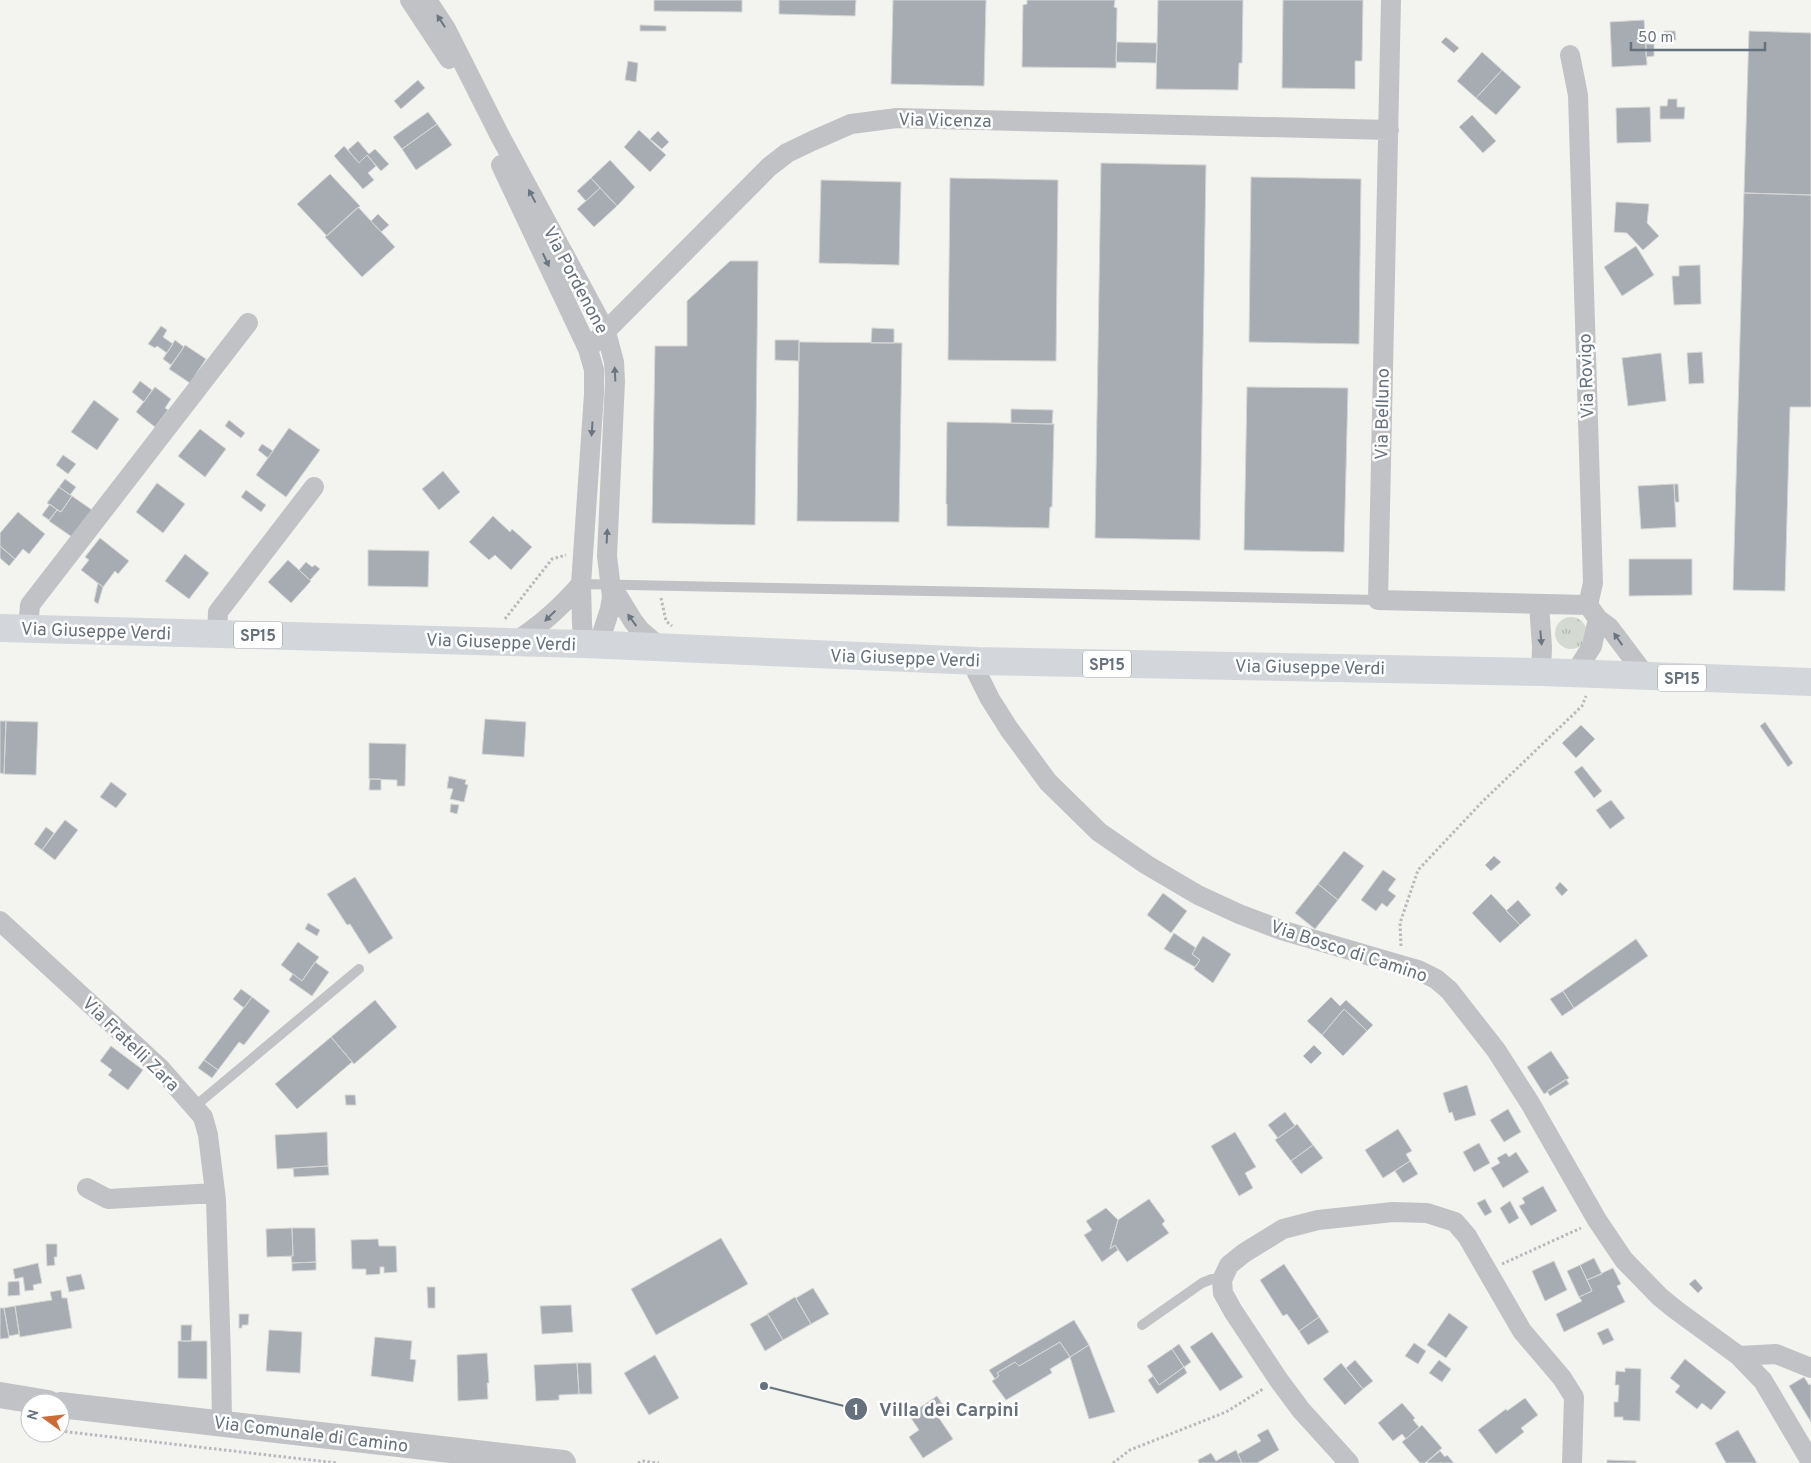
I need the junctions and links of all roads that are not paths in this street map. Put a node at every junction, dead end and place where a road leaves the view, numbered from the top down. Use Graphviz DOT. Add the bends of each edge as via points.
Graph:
graph roads {
  1 [pos="410,0"];
  2 [pos="427,0"];
  3 [pos="1391,0"];
  4 [pos="1570,55"];
  5 [pos="490,128"];
  6 [pos="1389,130"];
  7 [pos="248,323"];
  8 [pos="606,332"];
  9 [pos="588,349"];
  10 [pos="314,487"];
  11 [pos="581,584"];
  12 [pos="611,585"];
  13 [pos="1378,600"];
  14 [pos="1539,604"];
  15 [pos="1593,612"];
  16 [pos="0,628"];
  17 [pos="28,628"];
  18 [pos="217,634"];
  19 [pos="515,642"];
  20 [pos="591,645"];
  21 [pos="661,648"];
  22 [pos="977,661"];
  23 [pos="1541,672"];
  24 [pos="1585,674"];
  25 [pos="1646,676"];
  26 [pos="1811,682"];
  27 [pos="0,921"];
  28 [pos="359,968"];
  29 [pos="194,1107"];
  30 [pos="87,1188"];
  31 [pos="215,1193"];
  32 [pos="1222,1280"];
  33 [pos="1142,1325"];
  34 [pos="1739,1356"];
  35 [pos="1811,1368"];
  36 [pos="0,1395"];
  37 [pos="20,1398"];
  38 [pos="70,1405"];
  39 [pos="222,1424"];
  40 [pos="1811,1462"];
  41 [pos="563,1463"];
  42 [pos="1349,1463"];
  43 [pos="1572,1463"];
  1 -- 5 [label="street, Via Pordenone"];
  5 -- 2 [label="street, Via Pordenone, one-way" via="446,29"];
  3 -- 6 [label="street, Via Belluno"];
  4 -- 15 [label="street, Via Rovigo" via="1578,95"];
  8 -- 5 [label="street, Via Pordenone, one-way"];
  5 -- 9 [label="street, Via Pordenone, one-way"];
  6 -- 8 [label="street, Via Vicenza" via="897,118 851,124 795,149 769,167"];
  6 -- 13 [label="street, Via Belluno"];
  7 -- 17 [label="street" via="30,605"];
  8 -- 9 [label="street, Via Vicenza"];
  12 -- 8 [label="street, Via Pordenone, one-way" via="606,556 615,381"];
  9 -- 11 [label="street, Via Pordenone, one-way" via="594,370 594,394"];
  10 -- 18 [label="street" via="218,612"];
  11 -- 12 [label="lane"];
  11 -- 19 [label="street, one-way" via="540,625"];
  11 -- 20 [label="street, Via Pordenone" via="582,624"];
  12 -- 13 [label="lane"];
  12 -- 20 [label="street, Via Pordenone" via="610,608"];
  21 -- 12 [label="street, one-way" via="640,630"];
  13 -- 14 [label="street"];
  14 -- 15 [label="street"];
  14 -- 23 [label="street, one-way"];
  15 -- 24 [label="street, Via Rovigo" via="1592,646"];
  25 -- 15 [label="street, one-way" via="1609,627"];
  16 -- 17 [label="main road, Via Giuseppe Verdi / SP15"];
  17 -- 18 [label="main road, Via Giuseppe Verdi / SP15"];
  18 -- 19 [label="main road, Via Giuseppe Verdi / SP15"];
  19 -- 20 [label="main road, Via Giuseppe Verdi / SP15"];
  20 -- 21 [label="main road, Via Giuseppe Verdi / SP15"];
  21 -- 22 [label="main road, Via Giuseppe Verdi / SP15"];
  22 -- 23 [label="main road, Via Giuseppe Verdi / SP15"];
  22 -- 34 [label="street, Via Bosco di Camino" via="977,673 1009,729 1048,782 1099,832 1198,895 1239,914 1281,930 1402,965 1436,979 1450,990 1496,1050 1624,1260 1660,1297"];
  23 -- 24 [label="main road, Via Giuseppe Verdi / SP15"];
  24 -- 25 [label="main road, Via Giuseppe Verdi / SP15"];
  25 -- 26 [label="main road, Via Giuseppe Verdi / SP15"];
  27 -- 29 [label="street, Via Fratelli Zara" via="160,1068"];
  28 -- 29 [label="lane"];
  29 -- 31 [label="street, Via Fratelli Zara" via="203,1117 208,1135"];
  30 -- 31 [label="street" via="108,1199"];
  31 -- 39 [label="street, Via Fratelli Zara"];
  32 -- 33 [label="lane" via="1202,1283"];
  32 -- 42 [label="street" via="1223,1293 1233,1311 1278,1379"];
  32 -- 43 [label="street" via="1229,1265 1244,1253 1283,1229 1318,1220 1427,1212 1455,1222 1488,1270 1522,1331 1574,1396"];
  34 -- 35 [label="street" via="1776,1354"];
  34 -- 40 [label="street, Via Bosco di Camino" via="1763,1381"];
  36 -- 37 [label="street"];
  38 -- 39 [label="street, Via Comunale di Camino"];
  39 -- 41 [label="street, Via Comunale di Camino"];
}
